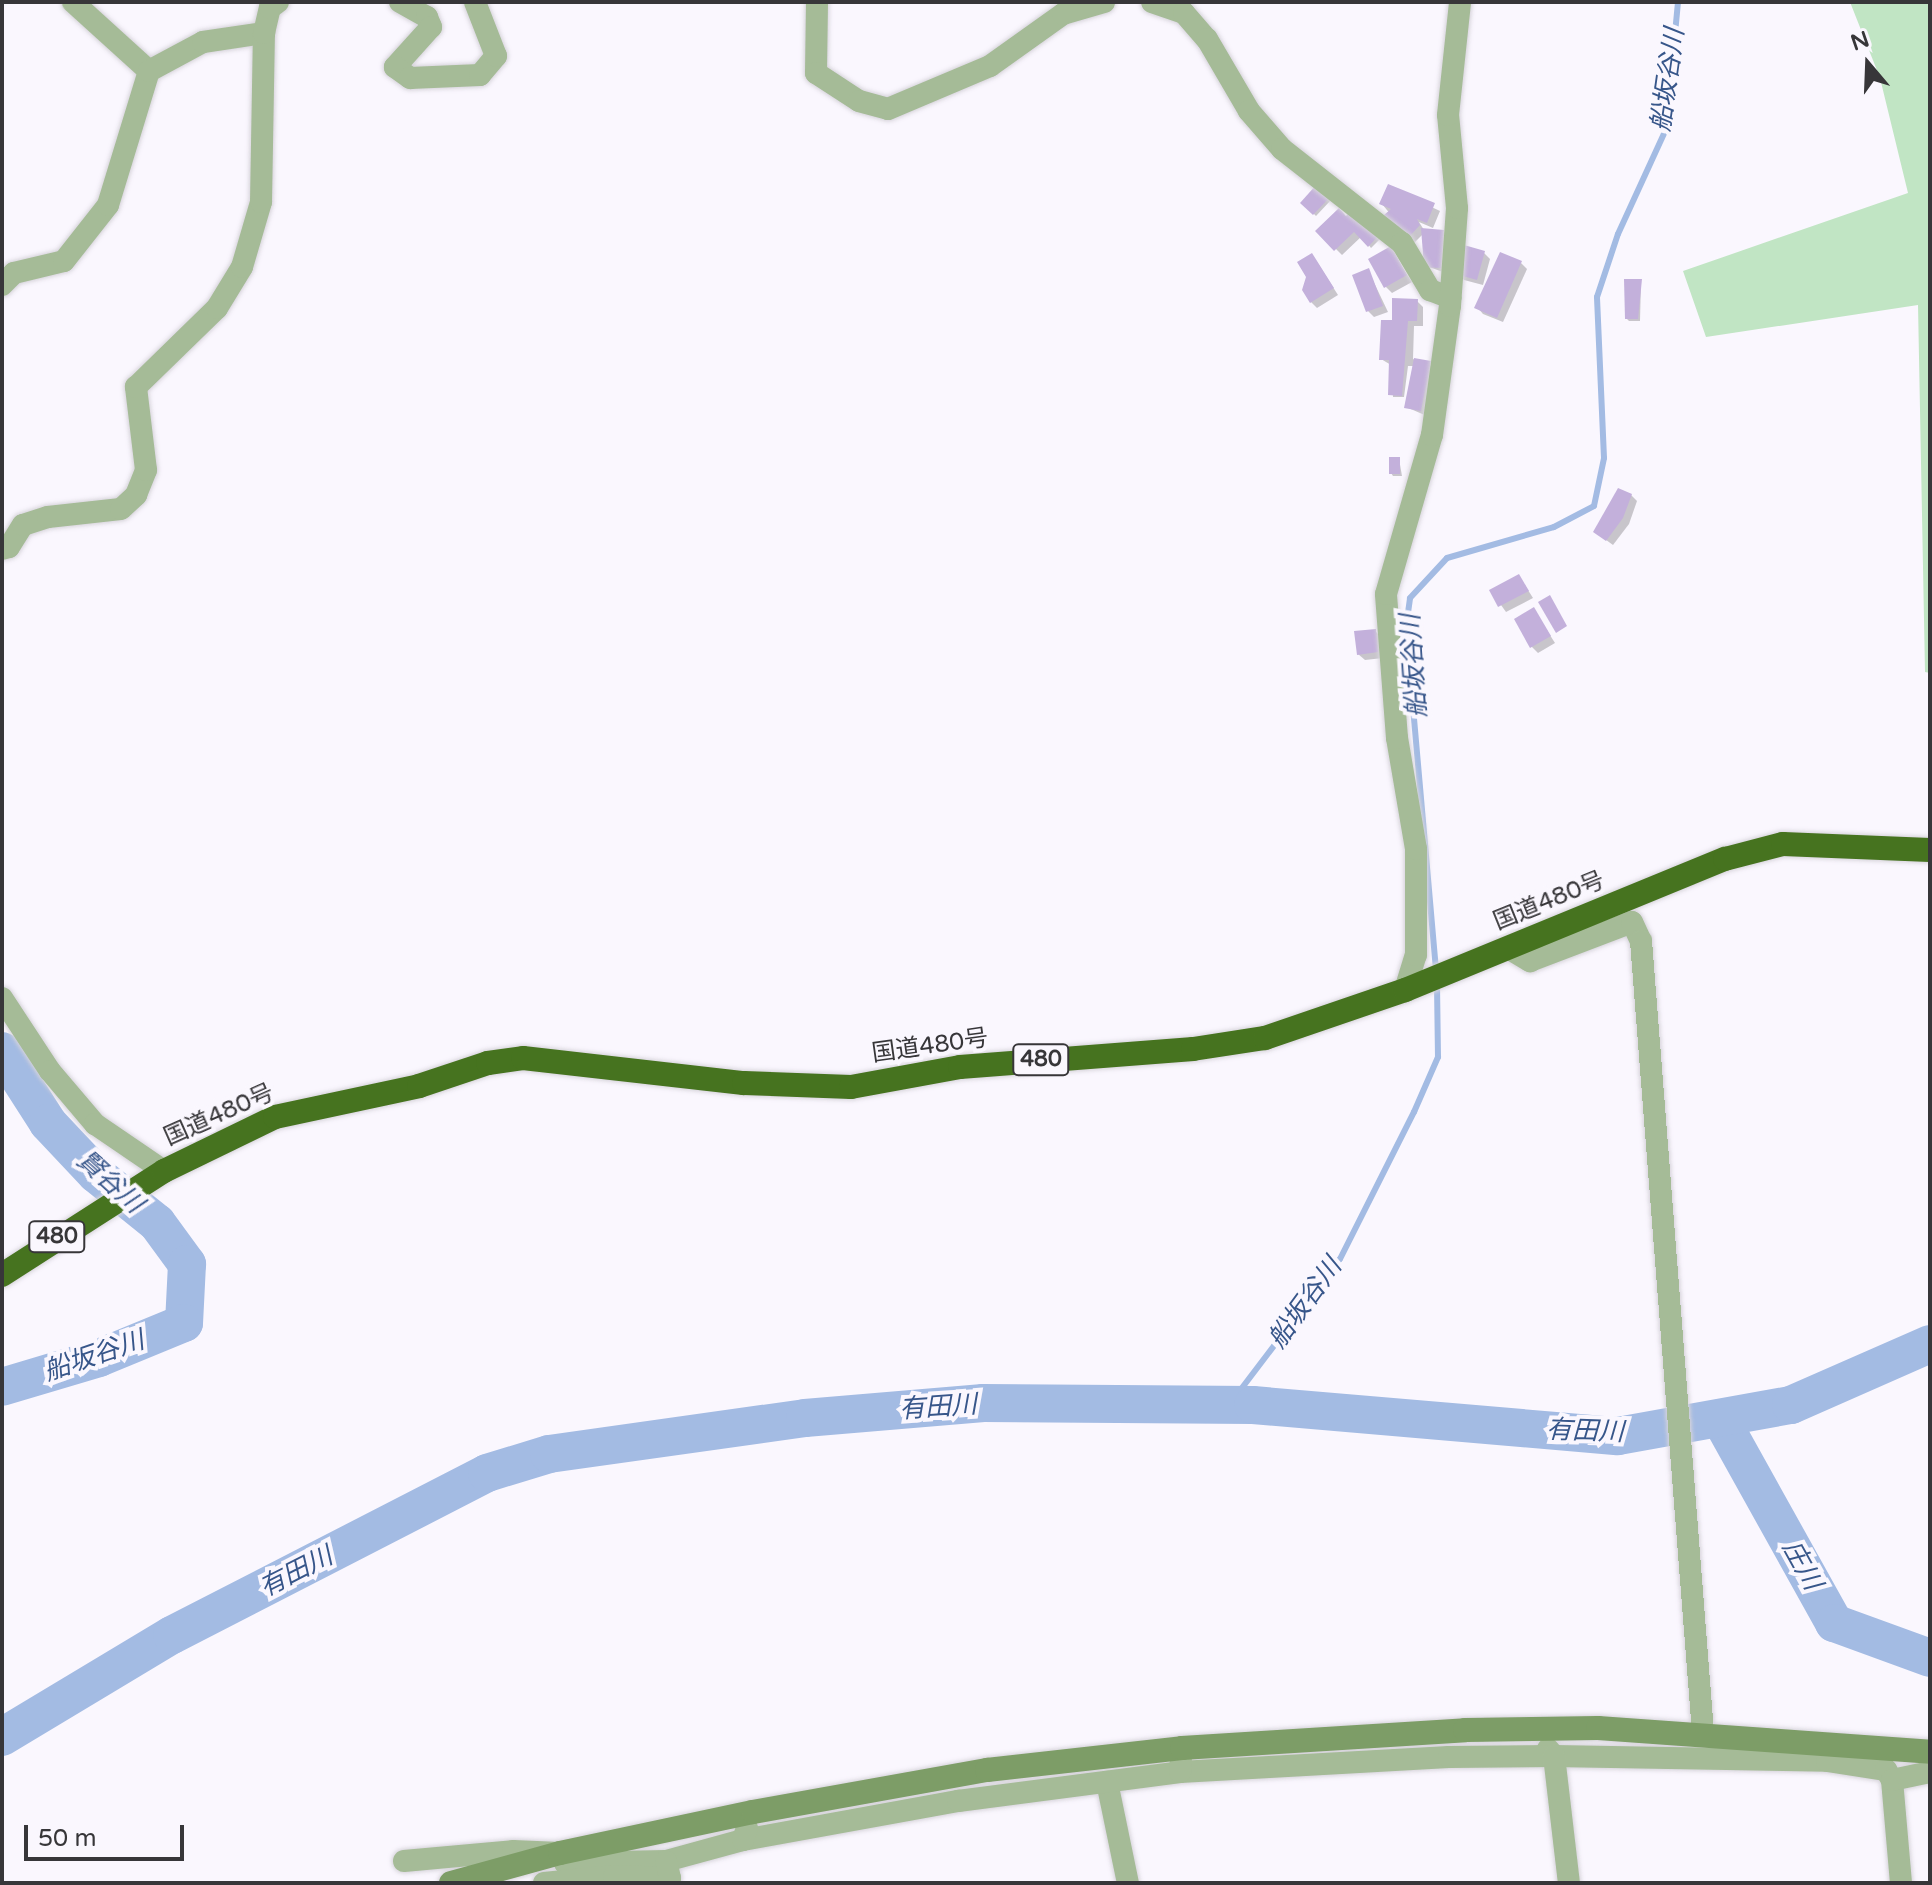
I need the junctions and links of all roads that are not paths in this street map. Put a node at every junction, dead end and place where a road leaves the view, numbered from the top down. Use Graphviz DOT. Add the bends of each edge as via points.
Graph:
graph roads {
  1 [pos="73,2"];
  2 [pos="278,2"];
  3 [pos="400,2"];
  4 [pos="475,2"];
  5 [pos="817,2"];
  6 [pos="1152,2"];
  7 [pos="1460,2"];
  8 [pos="1099,3"];
  9 [pos="264,33"];
  10 [pos="149,71"];
  11 [pos="2,285"];
  12 [pos="1451,298"];
  13 [pos="2,549"];
  14 [pos="1930,850"];
  15 [pos="1508,948"];
  16 [pos="1405,990"];
  17 [pos="2,998"];
  18 [pos="164,1171"];
  19 [pos="2,1275"];
  20 [pos="1702,1724"];
  21 [pos="1465,1730"];
  22 [pos="1930,1752"];
  23 [pos="1554,1756"];
  24 [pos="1181,1760"];
  25 [pos="1930,1772"];
  26 [pos="1892,1780"];
  27 [pos="1107,1782"];
  28 [pos="753,1812"];
  29 [pos="743,1840"];
  30 [pos="560,1853"];
  31 [pos="404,1861"];
  32 [pos="669,1874"];
  33 [pos="451,1883"];
  34 [pos="544,1883"];
  35 [pos="1128,1883"];
  36 [pos="1569,1883"];
  37 [pos="1901,1883"];
  1 -- 10 [label="street"];
  2 -- 9 [label="street" via="270,8"];
  3 -- 4 [label="street" via="427,17 431,27 395,67 410,78 480,75 496,56"];
  5 -- 8 [label="street" via="816,73 859,101 888,109 990,66 1063,14"];
  6 -- 12 [label="street" via="1184,13 1207,39 1249,111 1282,149 1402,243 1430,290"];
  7 -- 12 [label="street" via="1448,115 1457,208"];
  9 -- 10 [label="street" via="203,42"];
  9 -- 13 [label="street" via="257,215 242,267 217,308 136,387 146,458 136,495 121,509 23,525"];
  10 -- 11 [label="street" via="108,205 64,261 14,273"];
  12 -- 16 [label="street" via="1432,435 1386,594 1397,738 1416,849 1416,955"];
  14 -- 15 [label="highway, 国道480号 / 480" via="1783,844 1725,859"];
  15 -- 16 [label="highway, 国道480号 / 480"];
  15 -- 20 [label="street" via="1530,961 1632,922 1641,941"];
  16 -- 18 [label="highway, 国道480号 / 480" via="1265,1038 960,1067 851,1087 744,1083 523,1058 488,1063 419,1086 275,1117"];
  17 -- 18 [label="street" via="50,1071 95,1124"];
  18 -- 19 [label="highway, 国道480号 / 480"];
  20 -- 21 [label="street"];
  20 -- 22 [label="street"];
  21 -- 23 [label="street" via="1476,1744 1553,1750"];
  21 -- 24 [label="street"];
  23 -- 24 [label="street"];
  23 -- 26 [label="street" via="1827,1761 1886,1770"];
  23 -- 36 [label="street"];
  24 -- 27 [label="street"];
  24 -- 28 [label="street" via="987,1770"];
  25 -- 26 [label="street"];
  26 -- 37 [label="street"];
  27 -- 29 [label="street" via="958,1801"];
  27 -- 35 [label="street"];
  28 -- 29 [label="street"];
  28 -- 30 [label="street"];
  29 -- 32 [label="street"];
  30 -- 31 [label="street"];
  30 -- 32 [label="street" via="565,1863"];
  30 -- 33 [label="street"];
  32 -- 34 [label="street"];
}
